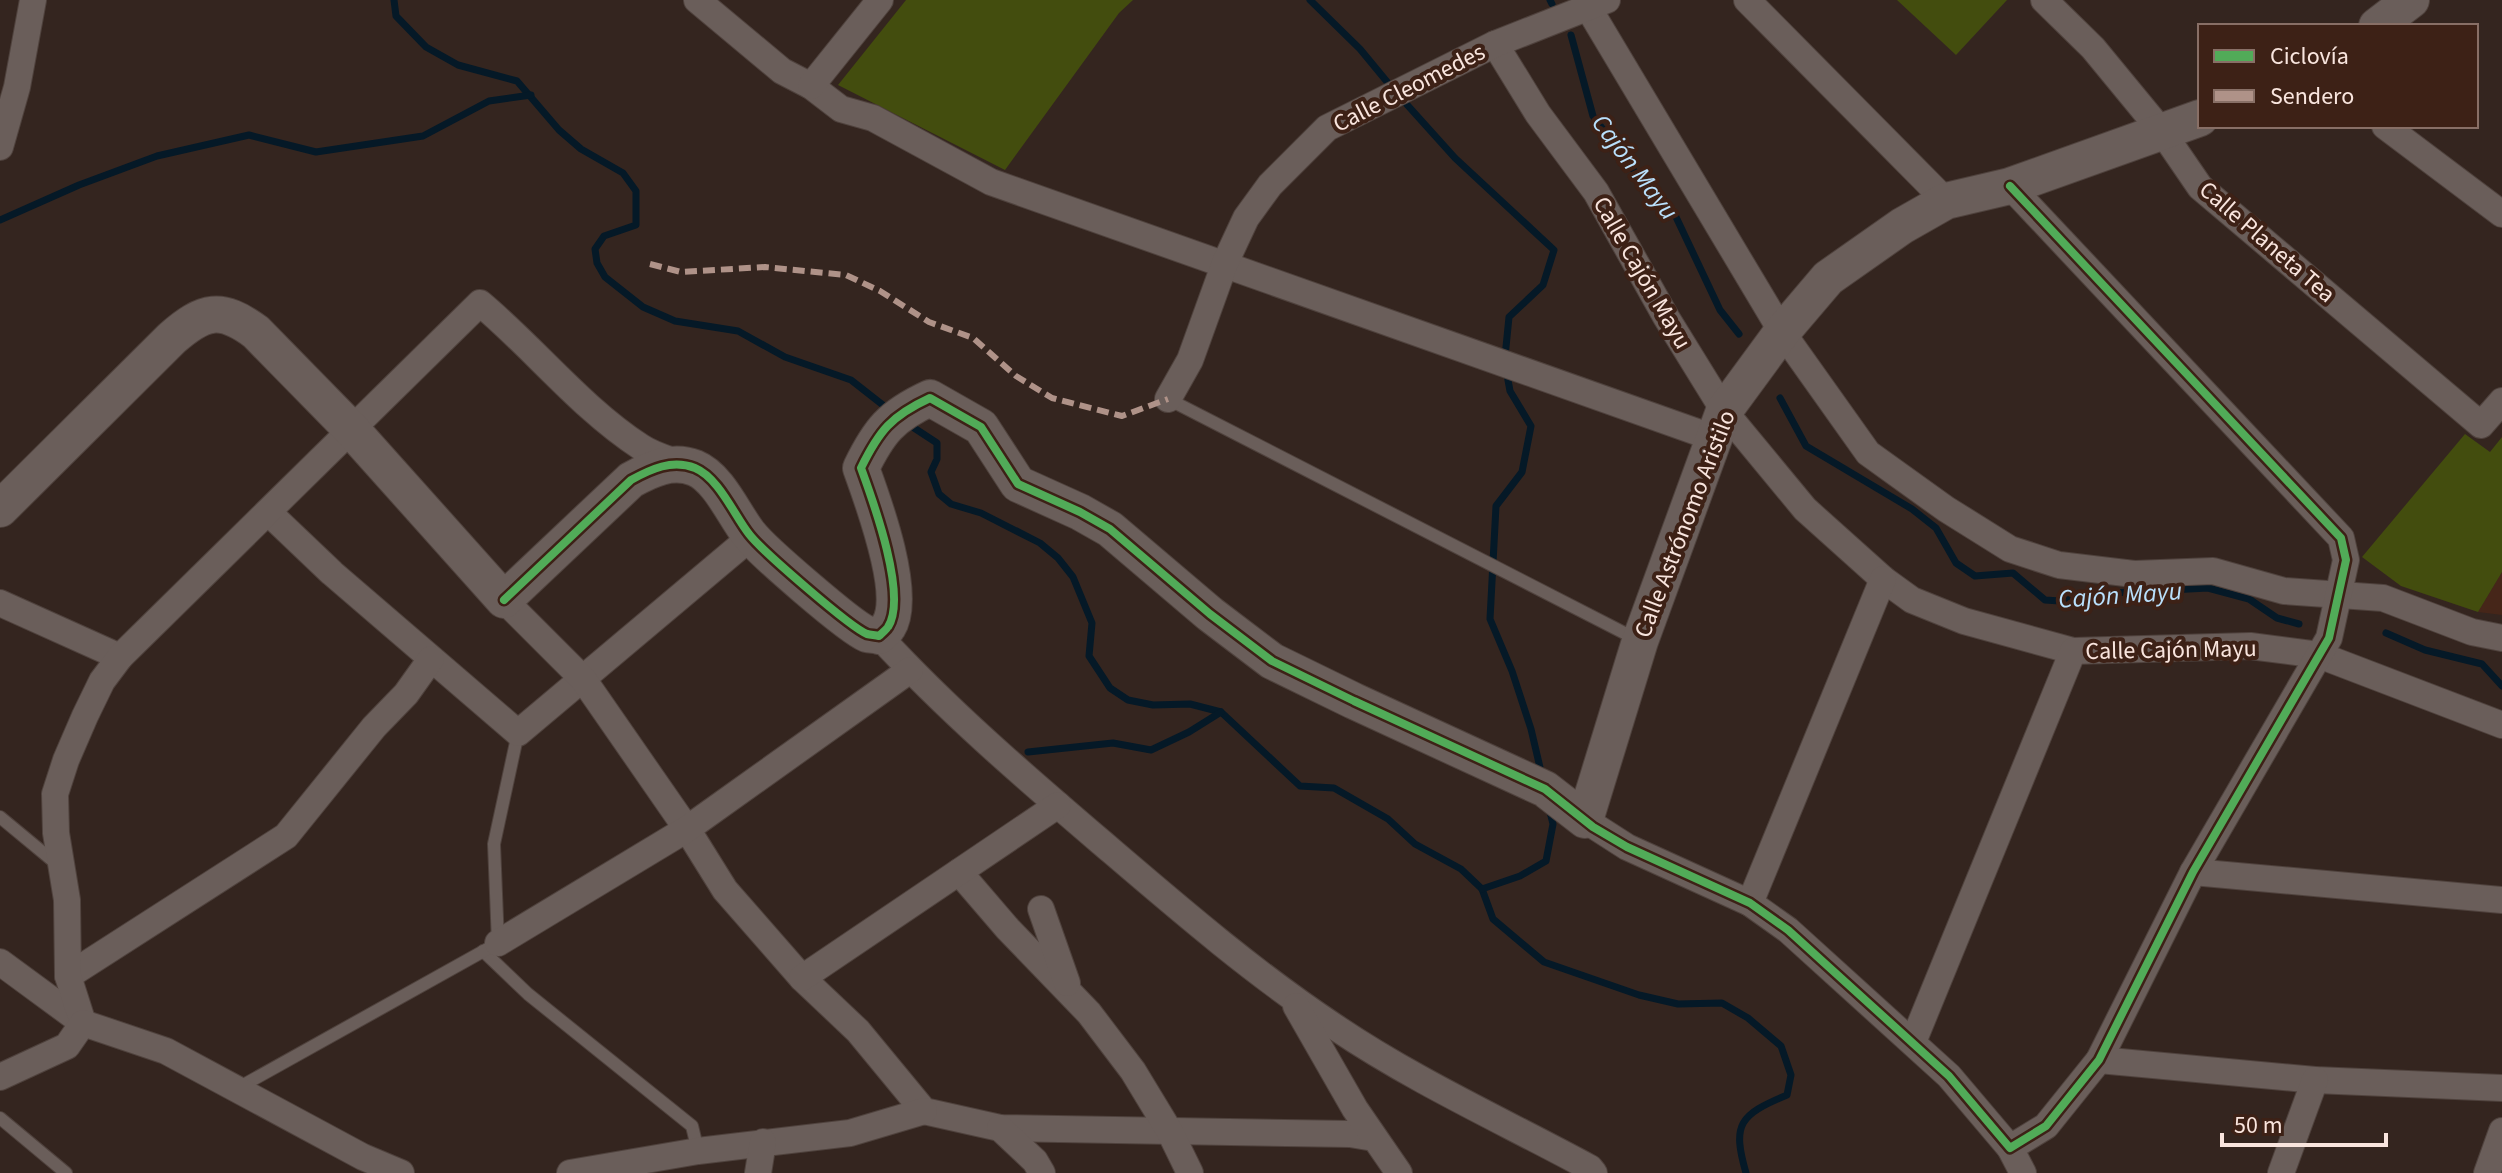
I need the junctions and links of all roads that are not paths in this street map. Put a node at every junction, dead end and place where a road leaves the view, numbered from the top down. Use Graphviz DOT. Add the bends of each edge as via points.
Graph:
graph roads {
  1 [pos="33,0"];
  2 [pos="697,0"];
  3 [pos="880,0"];
  4 [pos="1747,0"];
  5 [pos="2044,0"];
  6 [pos="2406,1"];
  7 [pos="1598,4"];
  8 [pos="2379,24"];
  9 [pos="1495,44"];
  10 [pos="811,86"];
  11 [pos="2198,119"];
  12 [pos="2388,128"];
  13 [pos="2163,133"];
  14 [pos="2,138"];
  15 [pos="2010,186"];
  16 [pos="1946,201"];
  17 [pos="2502,214"];
  18 [pos="1225,263"];
  19 [pos="1782,332"];
  20 [pos="1168,399"];
  21 [pos="2502,401"];
  22 [pos="1719,425"];
  23 [pos="351,429"];
  24 [pos="681,464"];
  25 [pos="0,509"];
  26 [pos="268,512"];
  27 [pos="751,537"];
  28 [pos="1883,579"];
  29 [pos="2340,594"];
  30 [pos="504,600"];
  31 [pos="0,603"];
  32 [pos="879,636"];
  33 [pos="2502,638"];
  34 [pos="1640,641"];
  35 [pos="2073,651"];
  36 [pos="2319,655"];
  37 [pos="120,657"];
  38 [pos="431,659"];
  39 [pos="910,670"];
  40 [pos="583,679"];
  41 [pos="2502,725"];
  42 [pos="518,733"];
  43 [pos="1058,805"];
  44 [pos="0,817"];
  45 [pos="1585,820"];
  46 [pos="687,829"];
  47 [pos="61,867"];
  48 [pos="959,872"];
  49 [pos="2193,872"];
  50 [pos="2502,900"];
  51 [pos="1750,903"];
  52 [pos="1041,909"];
  53 [pos="490,947"];
  54 [pos="0,962"];
  55 [pos="68,976"];
  56 [pos="802,978"];
  57 [pos="1069,990"];
  58 [pos="1288,993"];
  59 [pos="83,1023"];
  60 [pos="1913,1042"];
  61 [pos="2099,1060"];
  62 [pos="0,1077"];
  63 [pos="2315,1080"];
  64 [pos="1342,1085"];
  65 [pos="2502,1088"];
  66 [pos="235,1089"];
  67 [pos="924,1111"];
  68 [pos="0,1118"];
  69 [pos="1000,1128"];
  70 [pos="2502,1131"];
  71 [pos="1170,1132"];
  72 [pos="1318,1134"];
  73 [pos="1374,1138"];
  74 [pos="763,1142"];
  75 [pos="2010,1148"];
  76 [pos="698,1151"];
  77 [pos="66,1173"];
  78 [pos="401,1173"];
  79 [pos="570,1173"];
  80 [pos="758,1173"];
  81 [pos="1042,1173"];
  82 [pos="1190,1173"];
  83 [pos="1399,1173"];
  84 [pos="1594,1173"];
  85 [pos="2023,1173"];
  86 [pos="2281,1173"];
  87 [pos="2487,1173"];
  1 -- 14 [label="street"];
  2 -- 10 [label="street" via="782,71"];
  3 -- 10 [label="street"];
  4 -- 16 [label="street"];
  5 -- 13 [label="street, Calle Planeta Tea" via="2093,48"];
  6 -- 8 [label="street"];
  7 -- 9 [label="street, Calle Cleomedes"];
  7 -- 19 [label="street"];
  9 -- 18 [label="street, Calle Cleomedes" via="1327,128 1270,185 1246,218"];
  9 -- 22 [label="street, Calle Cajón Mayu" via="1596,192"];
  10 -- 18 [label="street" via="841,109 873,118 991,182"];
  11 -- 13 [label="street, Calle Astrónomo Aristilo"];
  12 -- 17 [label="street"];
  13 -- 15 [label="street, Calle Astrónomo Aristilo"];
  13 -- 21 [label="street, Calle Planeta Tea" via="2200,187 2481,425"];
  15 -- 16 [label="street, Calle Astrónomo Aristilo"];
  15 -- 29 [label="street" via="2341,538 2346,560"];
  16 -- 19 [label="street, Calle Astrónomo Aristilo" via="1828,278"];
  18 -- 20 [label="street, Calle Cleomedes" via="1190,360"];
  18 -- 22 [label="street"];
  19 -- 22 [label="street, Calle Astrónomo Aristilo"];
  19 -- 29 [label="street" via="1868,453 2010,549 2059,565 2134,574 2213,571 2284,591"];
  20 -- 34 [label="lane"];
  22 -- 28 [label="street, Calle Cajón Mayu"];
  22 -- 34 [label="street, Calle Astrónomo Aristilo"];
  23 -- 24 [label="street" via="480,303 604,418 643,448"];
  23 -- 25 [label="street" via="239,319 222,313 203,316 172,338"];
  23 -- 26 [label="street"];
  23 -- 30 [label="street"];
  24 -- 27 [label="street" via="698,469 715,486"];
  24 -- 30 [label="street" via="649,470 631,480"];
  26 -- 37 [label="street"];
  26 -- 38 [label="street"];
  27 -- 32 [label="street" via="844,619"];
  27 -- 40 [label="street"];
  28 -- 35 [label="street, Calle Cajón Mayu" via="1912,600 1964,621"];
  28 -- 51 [label="street"];
  29 -- 33 [label="street" via="2383,598"];
  29 -- 36 [label="street"];
  30 -- 40 [label="street"];
  31 -- 37 [label="street"];
  32 -- 39 [label="street"];
  32 -- 45 [label="street" via="893,612 893,585 861,468 877,434 930,398 981,427 1018,484 1110,529 1272,661 1545,789"];
  34 -- 45 [label="street, Calle Astrónomo Aristilo"];
  35 -- 36 [label="street, Calle Cajón Mayu" via="2250,646"];
  35 -- 60 [label="street"];
  36 -- 41 [label="street, Calle Cajón Mayu"];
  36 -- 49 [label="street"];
  37 -- 47 [label="street" via="85,716 55,794"];
  38 -- 42 [label="street"];
  38 -- 55 [label="street" via="286,836"];
  39 -- 43 [label="street"];
  39 -- 46 [label="street"];
  40 -- 42 [label="street"];
  40 -- 46 [label="street"];
  42 -- 53 [label="lane" via="494,844"];
  43 -- 48 [label="street"];
  43 -- 58 [label="street"];
  44 -- 47 [label="lane"];
  45 -- 51 [label="street" via="1627,847"];
  46 -- 53 [label="street"];
  46 -- 56 [label="street" via="725,890"];
  47 -- 55 [label="street"];
  48 -- 56 [label="street"];
  48 -- 57 [label="street"];
  49 -- 50 [label="street"];
  49 -- 61 [label="street"];
  51 -- 60 [label="street" via="1788,930"];
  52 -- 57 [label="street"];
  53 -- 66 [label="lane"];
  53 -- 76 [label="lane" via="528,994 692,1126"];
  54 -- 59 [label="street"];
  55 -- 59 [label="street"];
  56 -- 67 [label="street" via="858,1031"];
  57 -- 71 [label="street" via="1133,1071"];
  58 -- 64 [label="street"];
  58 -- 84 [label="street" via="1335,1028"];
  59 -- 62 [label="street" via="67,1046"];
  59 -- 66 [label="street" via="166,1051"];
  60 -- 75 [label="street"];
  61 -- 63 [label="street"];
  61 -- 75 [label="street" via="2046,1126"];
  63 -- 65 [label="street"];
  63 -- 86 [label="street"];
  64 -- 72 [label="street" via="1342,1111 1336,1123"];
  64 -- 73 [label="street"];
  66 -- 78 [label="street"];
  67 -- 69 [label="street"];
  67 -- 74 [label="street" via="850,1133"];
  68 -- 77 [label="lane"];
  69 -- 71 [label="street"];
  69 -- 81 [label="street"];
  70 -- 87 [label="street"];
  71 -- 72 [label="street"];
  71 -- 82 [label="street"];
  72 -- 73 [label="street"];
  73 -- 83 [label="street"];
  74 -- 76 [label="street"];
  74 -- 80 [label="street"];
  75 -- 85 [label="street"];
  76 -- 79 [label="street"];
}
